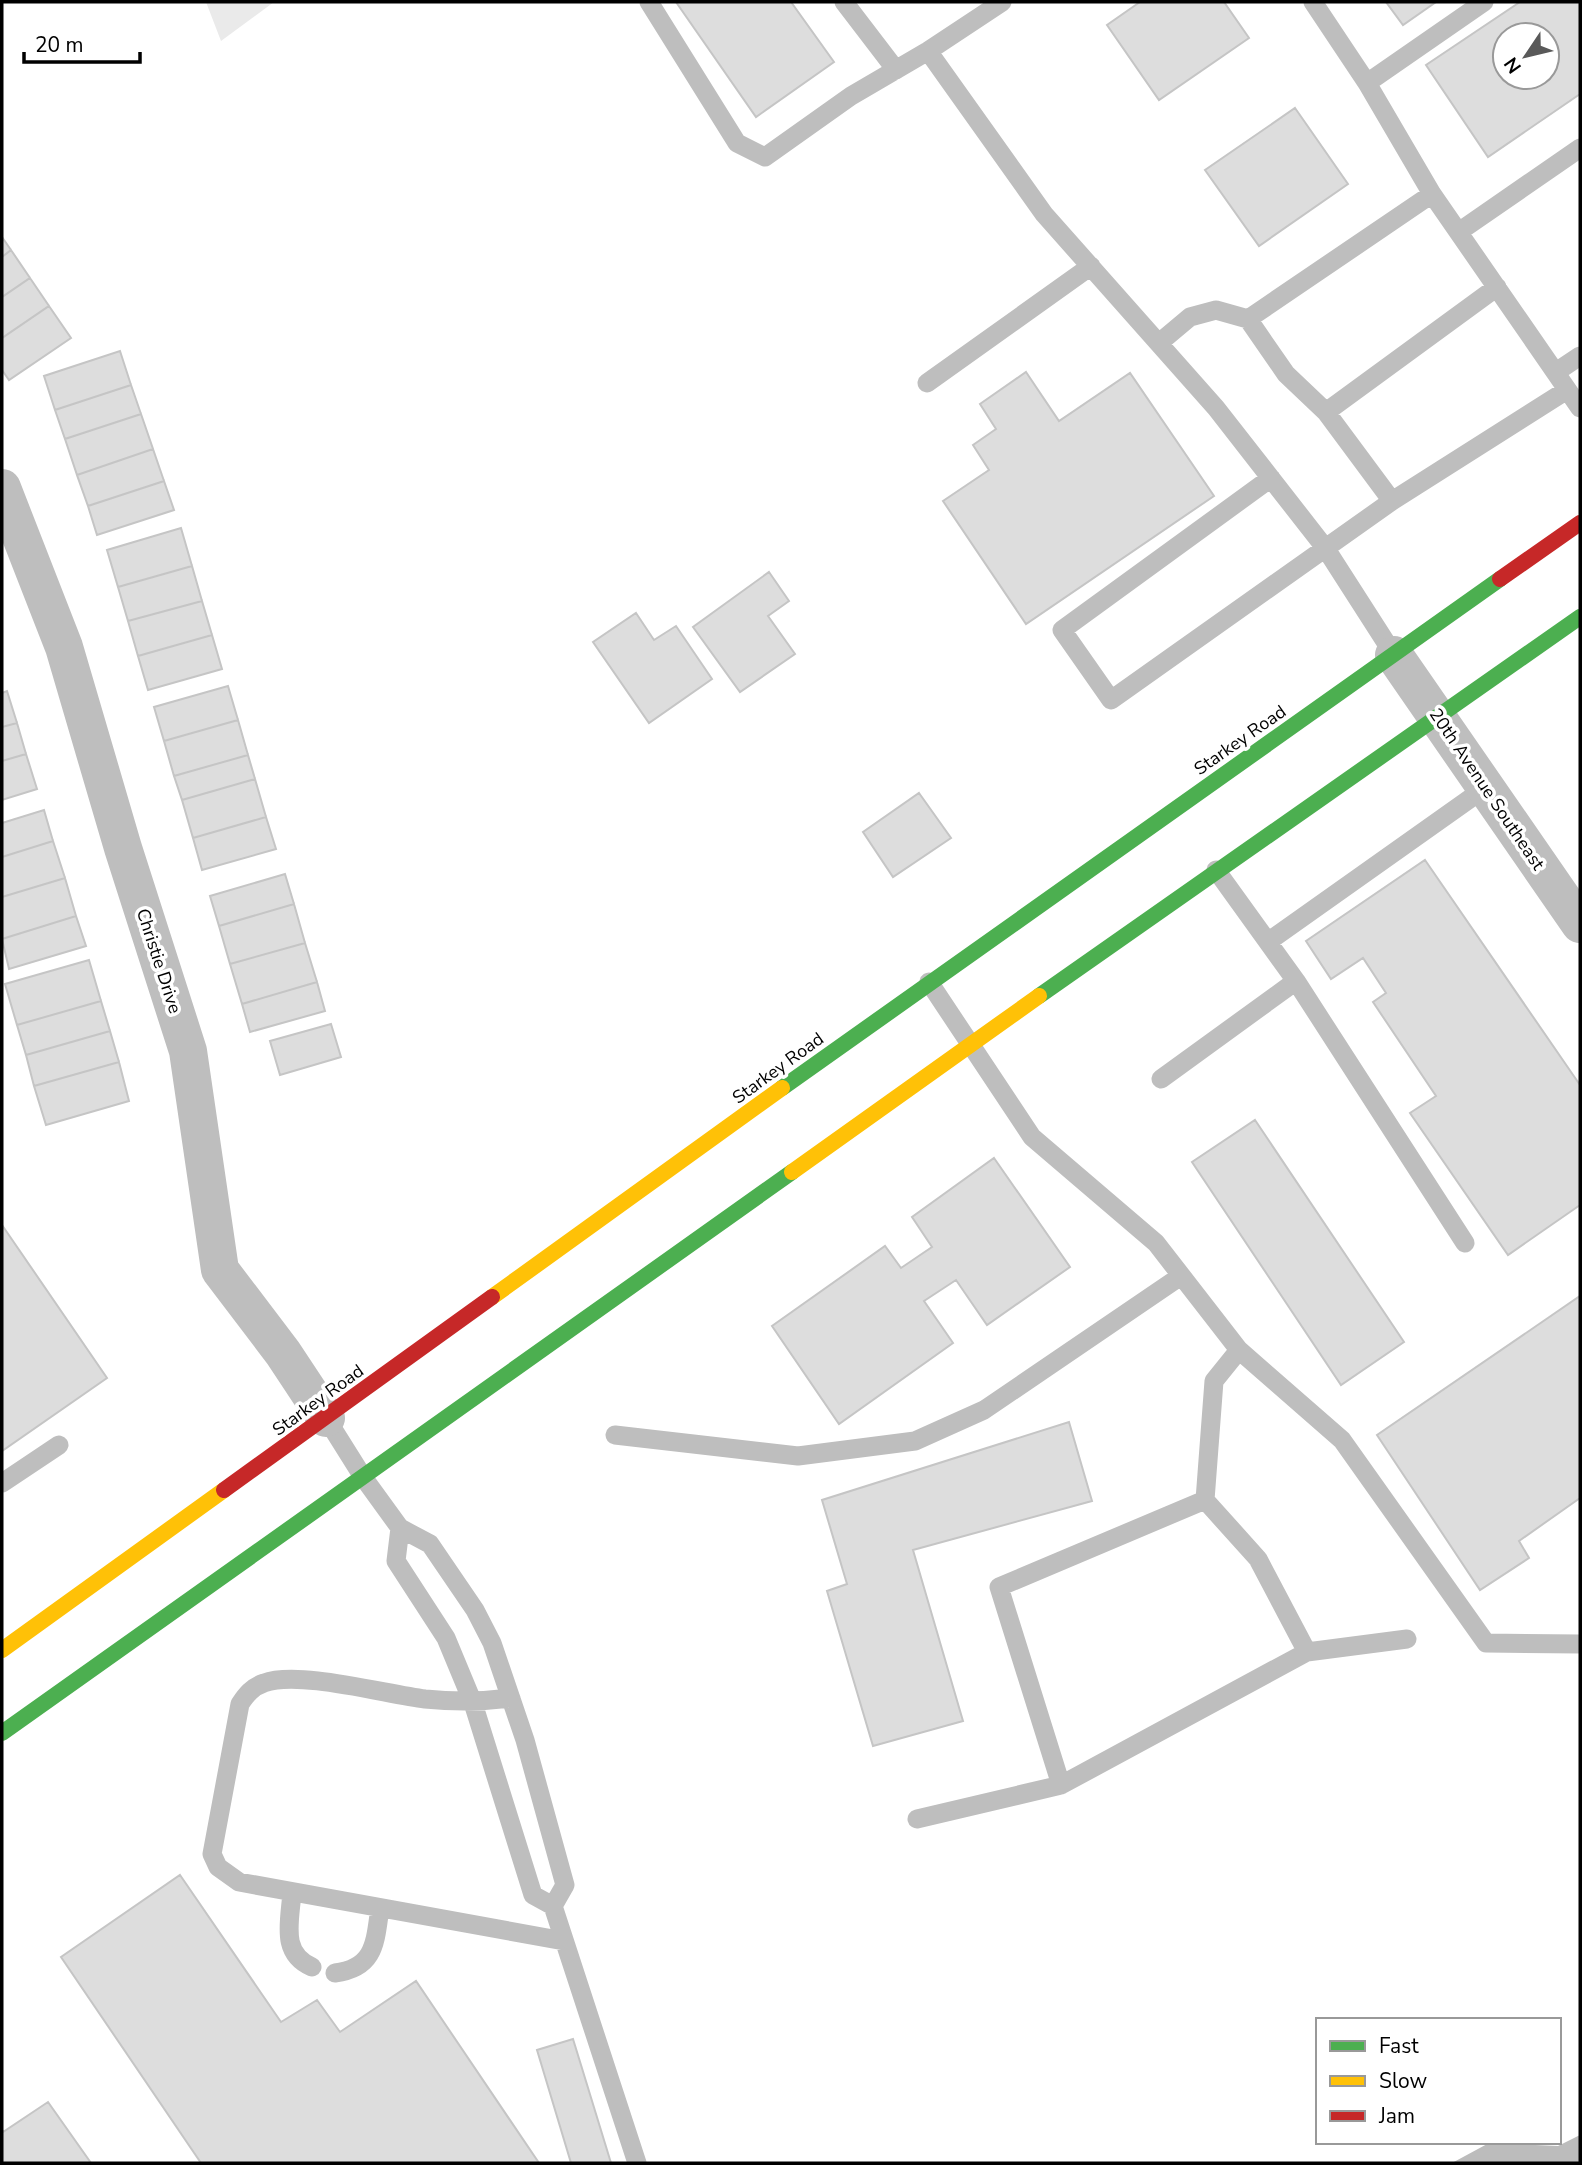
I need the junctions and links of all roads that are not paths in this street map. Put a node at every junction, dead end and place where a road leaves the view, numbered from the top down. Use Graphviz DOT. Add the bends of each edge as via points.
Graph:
graph roads {
  1 [pos="649,2"];
  2 [pos="844,2"];
  3 [pos="1002,2"];
  4 [pos="1312,2"];
  5 [pos="1484,2"];
  6 [pos="928,51"];
  7 [pos="896,71"];
  8 [pos="1367,83"];
  9 [pos="1580,148"];
  10 [pos="1432,194"];
  11 [pos="1460,231"];
  12 [pos="1091,266"];
  13 [pos="1497,287"];
  14 [pos="1248,319"];
  15 [pos="1159,343"];
  16 [pos="1580,356"];
  17 [pos="1556,372"];
  18 [pos="928,383"];
  19 [pos="1567,390"];
  20 [pos="1580,408"];
  21 [pos="1326,412"];
  22 [pos="1271,478"];
  23 [pos="2,488"];
  24 [pos="1392,501"];
  25 [pos="1580,523"];
  26 [pos="1326,549"];
  27 [pos="1580,617"];
  28 [pos="1394,655"];
  29 [pos="1438,717"];
  30 [pos="1485,788"];
  31 [pos="1216,870"];
  32 [pos="1580,924"];
  33 [pos="1269,941"];
  34 [pos="1296,981"];
  35 [pos="929,982"];
  36 [pos="971,1045"];
  37 [pos="1161,1079"];
  38 [pos="1465,1243"];
  39 [pos="1181,1276"];
  40 [pos="1239,1350"];
  41 [pos="326,1418"];
  42 [pos="615,1435"];
  43 [pos="59,1445"];
  44 [pos="363,1477"];
  45 [pos="2,1483"];
  46 [pos="1205,1500"];
  47 [pos="400,1528"];
  48 [pos="1407,1639"];
  49 [pos="1580,1644"];
  50 [pos="2,1650"];
  51 [pos="1307,1652"];
  52 [pos="511,1698"];
  53 [pos="473,1703"];
  54 [pos="2,1733"];
  55 [pos="1061,1785"];
  56 [pos="917,1819"];
  57 [pos="292,1892"];
  58 [pos="553,1906"];
  59 [pos="380,1908"];
  60 [pos="564,1941"];
  61 [pos="312,1966"];
  62 [pos="335,1973"];
  63 [pos="637,2163"];
  1 -- 7 [label="lane" via="737,143 765,158 851,96"];
  2 -- 7 [label="lane"];
  3 -- 6 [label="lane"];
  4 -- 8 [label="lane"];
  5 -- 8 [label="lane"];
  6 -- 7 [label="lane"];
  6 -- 12 [label="lane" via="1044,214"];
  8 -- 10 [label="lane"];
  9 -- 11 [label="lane"];
  10 -- 11 [label="lane"];
  10 -- 14 [label="lane"];
  11 -- 13 [label="lane"];
  12 -- 15 [label="lane"];
  12 -- 18 [label="lane"];
  13 -- 17 [label="lane"];
  13 -- 21 [label="lane"];
  14 -- 15 [label="lane" via="1216,310 1190,317"];
  14 -- 21 [label="lane" via="1286,374"];
  15 -- 22 [label="lane"];
  16 -- 17 [label="lane"];
  17 -- 19 [label="lane"];
  19 -- 20 [label="lane"];
  19 -- 24 [label="lane"];
  21 -- 24 [label="lane"];
  22 -- 26 [label="lane"];
  22 -- 26 [label="lane" via="1062,630 1111,700"];
  23 -- 41 [label="street, Christie Drive" via="64,647 188,1051 220,1270"];
  24 -- 26 [label="lane"];
  25 -- 28 [label="main road, Starkey Road"];
  26 -- 28 [label="lane"];
  27 -- 29 [label="main road"];
  28 -- 29 [label="street, 20th Avenue Southeast"];
  28 -- 35 [label="main road, Starkey Road"];
  29 -- 30 [label="street, 20th Avenue Southeast"];
  29 -- 31 [label="main road"];
  30 -- 32 [label="street, 20th Avenue Southeast"];
  30 -- 33 [label="lane"];
  31 -- 33 [label="lane"];
  31 -- 36 [label="main road"];
  33 -- 34 [label="lane"];
  34 -- 37 [label="lane"];
  34 -- 38 [label="lane"];
  35 -- 36 [label="lane"];
  35 -- 41 [label="main road, Starkey Road"];
  36 -- 39 [label="lane" via="1032,1137 1156,1243"];
  36 -- 44 [label="main road"];
  39 -- 40 [label="lane"];
  39 -- 42 [label="lane" via="984,1410 915,1441 798,1456"];
  40 -- 46 [label="lane" via="1214,1381"];
  40 -- 49 [label="lane" via="1342,1440 1486,1643"];
  41 -- 44 [label="lane"];
  41 -- 50 [label="main road, Starkey Road"];
  43 -- 45 [label="lane"];
  44 -- 47 [label="lane"];
  44 -- 54 [label="main road"];
  46 -- 51 [label="lane" via="1258,1559"];
  46 -- 55 [label="lane" via="999,1587"];
  47 -- 52 [label="lane" via="430,1544 475,1610"];
  47 -- 53 [label="lane" via="396,1561 446,1638"];
  48 -- 51 [label="lane"];
  51 -- 55 [label="lane"];
  52 -- 53 [label="lane"];
  52 -- 58 [label="lane" via="565,1885"];
  53 -- 57 [label="lane" via="303,1679 265,1682 250,1690 240,1704 212,1854 218,1867 239,1882"];
  53 -- 58 [label="lane" via="533,1895"];
  55 -- 56 [label="lane"];
  57 -- 59 [label="lane"];
  57 -- 61 [label="lane" via="289,1940 300,1961"];
  58 -- 60 [label="lane"];
  59 -- 60 [label="lane"];
  59 -- 62 [label="lane" via="369,1956 360,1966"];
  60 -- 63 [label="lane"];
}
